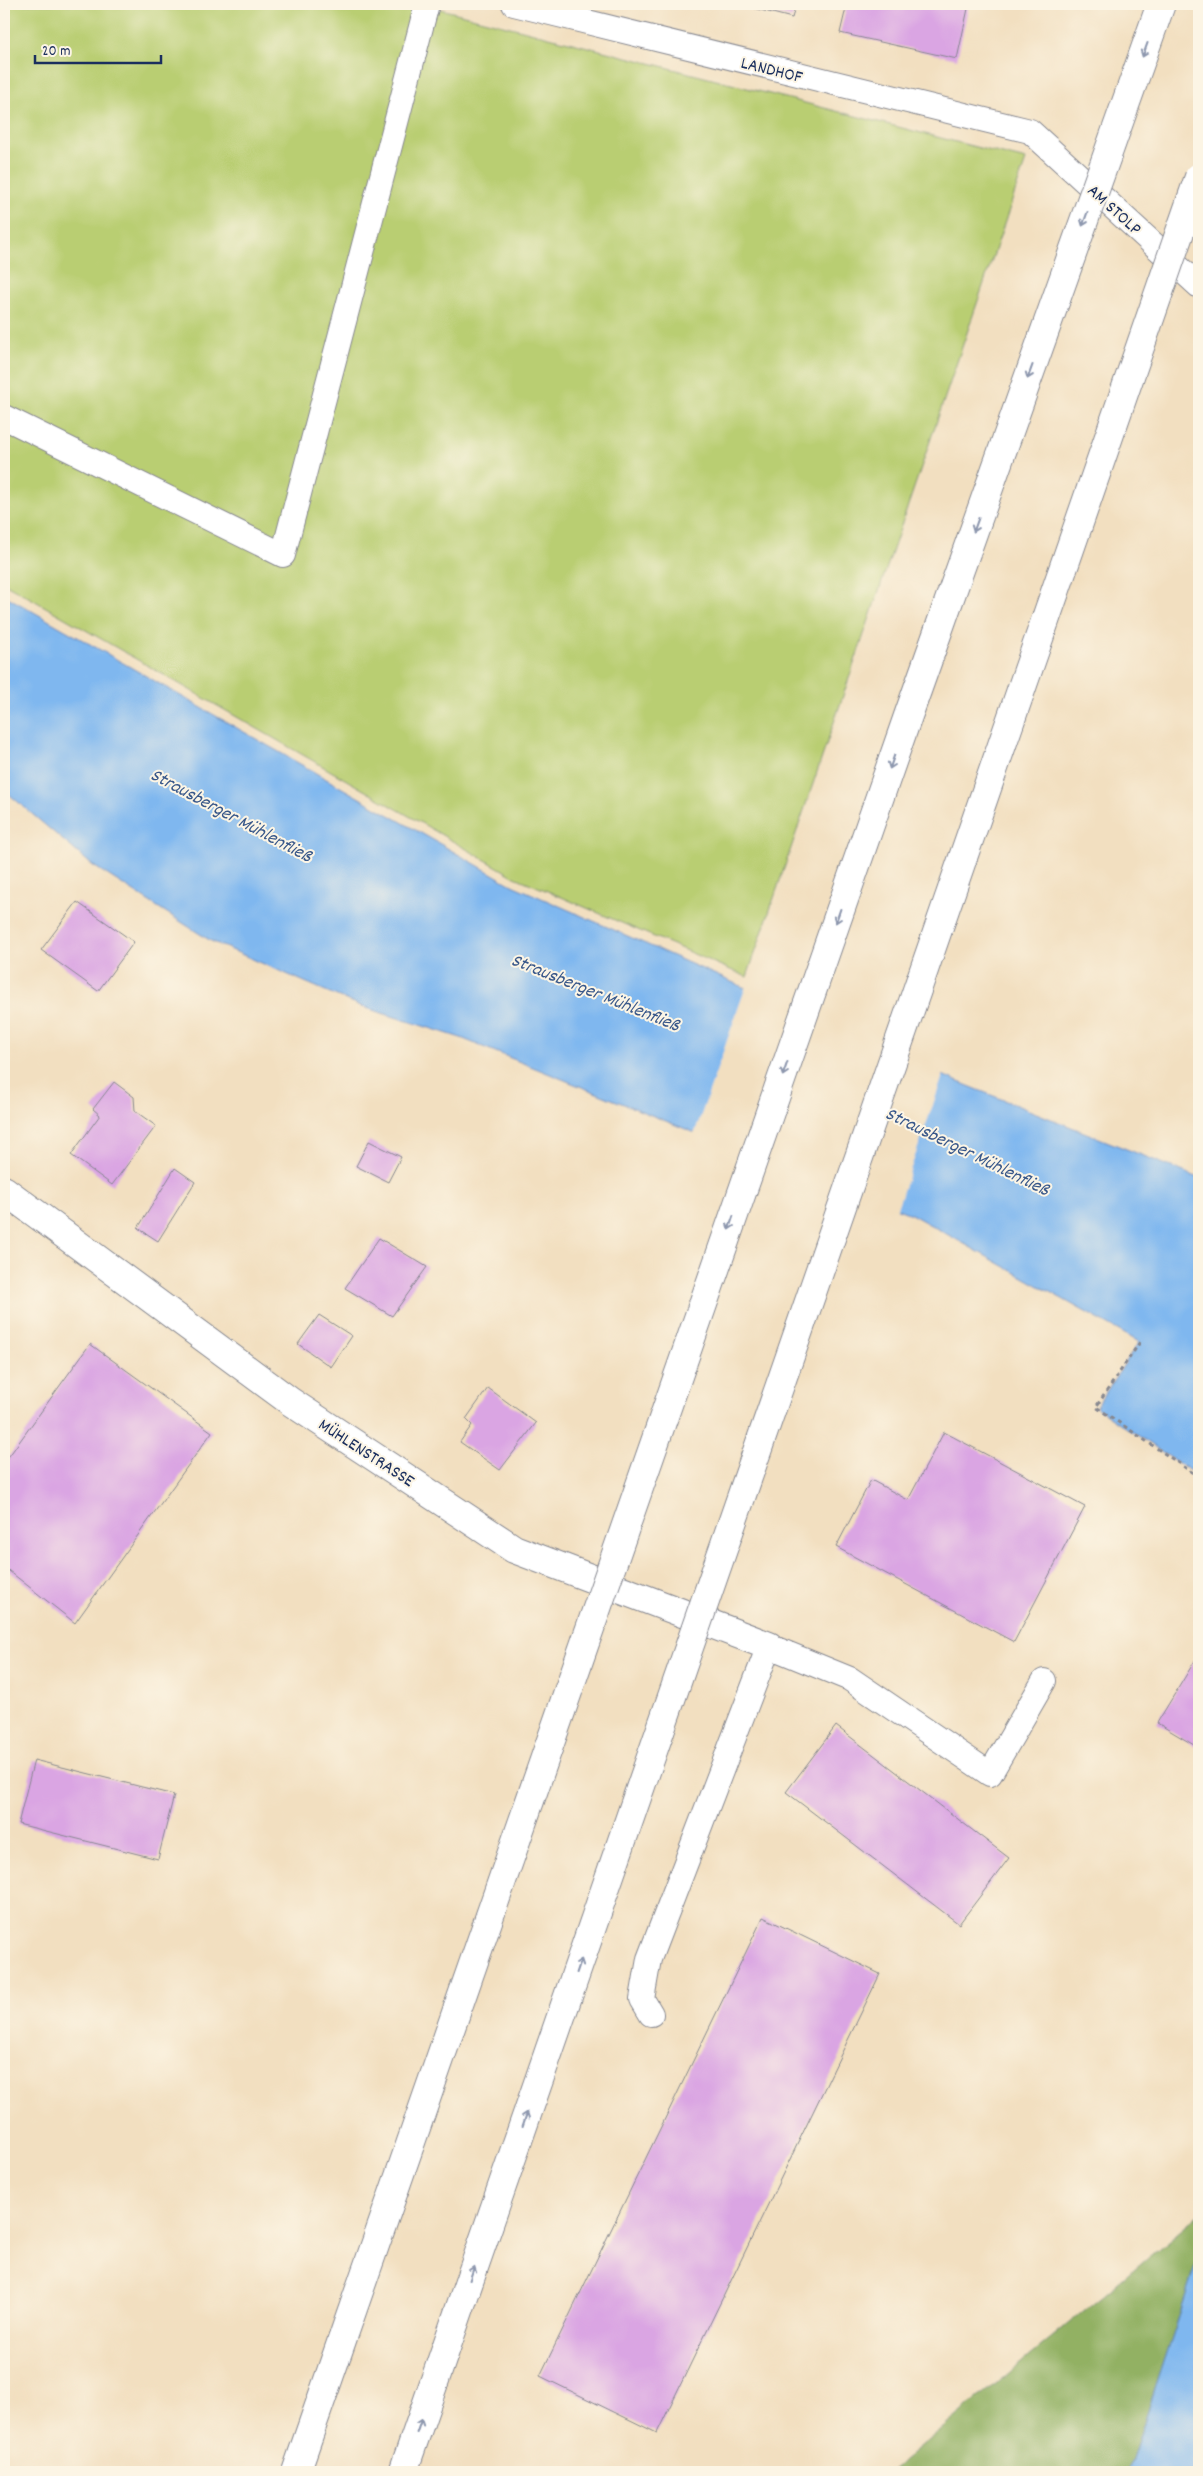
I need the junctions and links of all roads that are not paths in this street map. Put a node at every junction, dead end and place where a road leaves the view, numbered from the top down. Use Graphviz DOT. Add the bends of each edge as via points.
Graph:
graph roads {
  1 [pos="427,4"];
  2 [pos="514,4"];
  3 [pos="1161,4"];
  4 [pos="1030,131"];
  5 [pos="1199,177"];
  6 [pos="1199,286"];
  7 [pos="4,417"];
  8 [pos="4,1190"];
  9 [pos="769,1646"];
  10 [pos="1044,1681"];
  11 [pos="651,2014"];
  12 [pos="296,2472"];
  13 [pos="403,2472"];
  1 -- 7 [label="lane" via="283,555"];
  2 -- 4 [label="lane, LANDHOF"];
  3 -- 12 [label="main road, one-way, bridge" via="904,726"];
  4 -- 6 [label="lane, AM STOLP"];
  13 -- 5 [label="main road, one-way, bridge"];
  8 -- 9 [label="main road, MÜHLENSTRASSE" via="291,1402 514,1550"];
  9 -- 10 [label="lane" via="850,1679 990,1774"];
  9 -- 11 [label="lane" via="649,1959 642,2000"];
}
